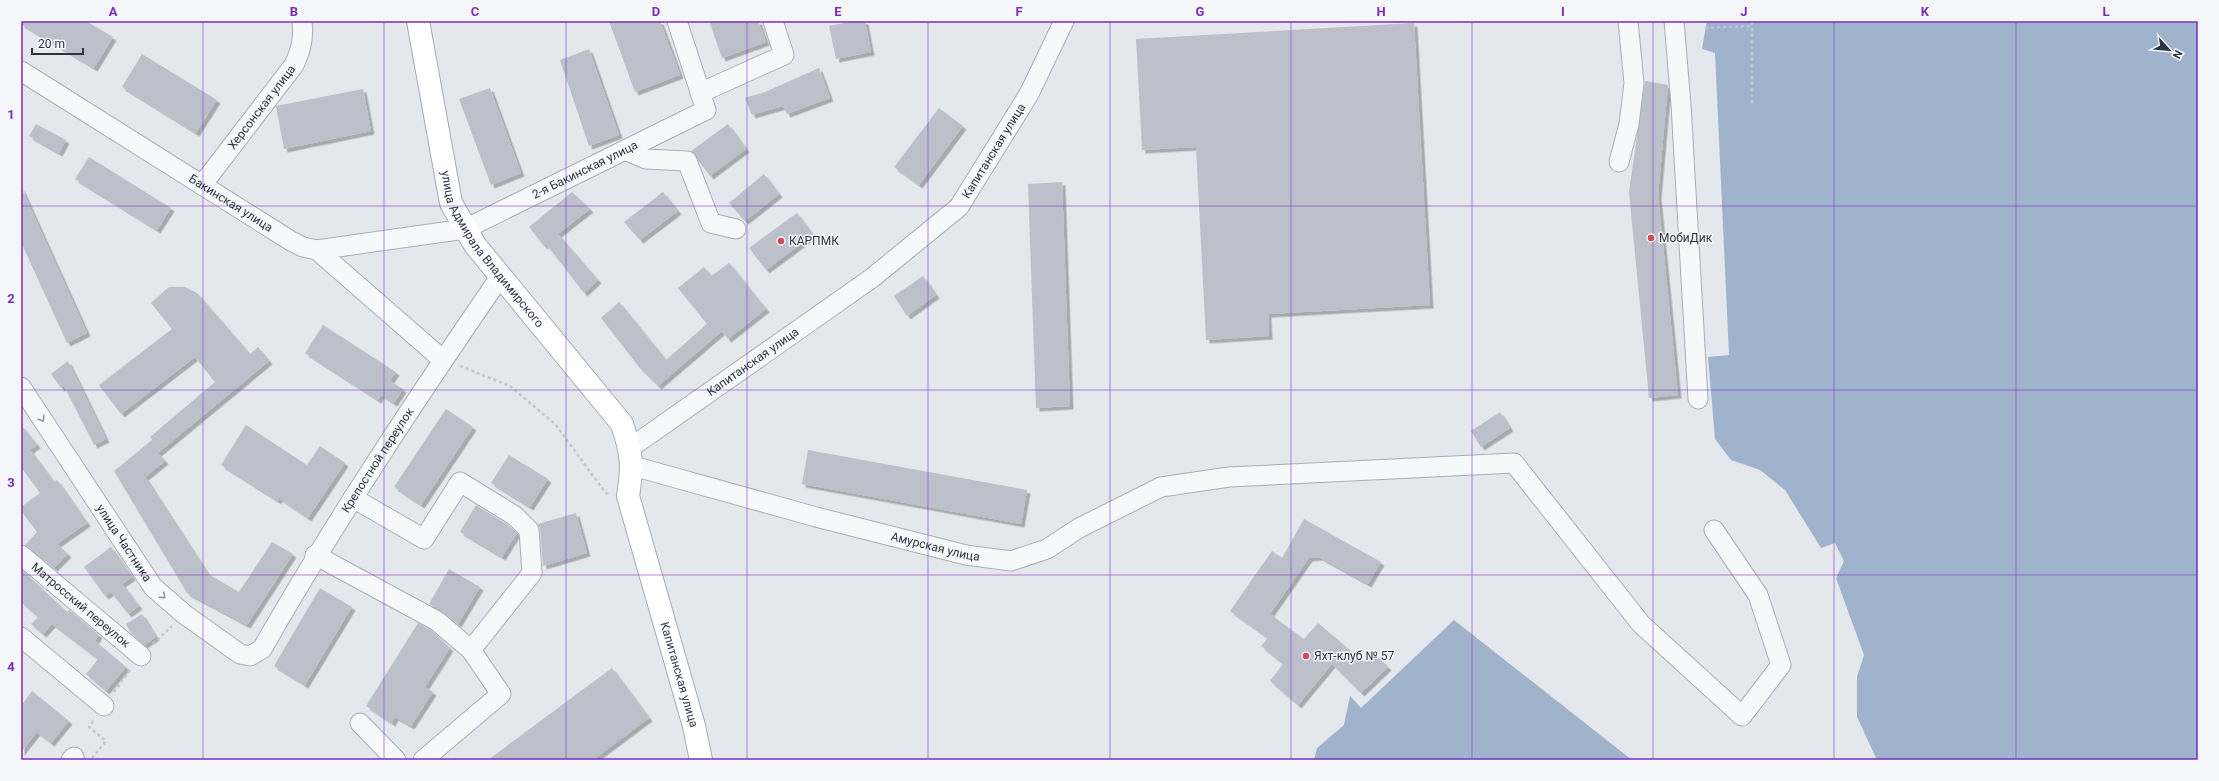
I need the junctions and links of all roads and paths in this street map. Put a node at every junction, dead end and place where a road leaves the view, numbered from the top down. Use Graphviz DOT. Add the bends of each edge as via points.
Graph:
graph roads {
  1 [pos="302,21"];
  2 [pos="418,21"];
  3 [pos="677,21"];
  4 [pos="773,21"];
  5 [pos="1064,21"];
  6 [pos="1628,21"];
  7 [pos="1674,21"];
  8 [pos="1752,21"];
  9 [pos="1752,26"];
  10 [pos="1706,28"];
  11 [pos="21,71"];
  12 [pos="703,101"];
  13 [pos="1752,103"];
  14 [pos="625,150"];
  15 [pos="1619,162"];
  16 [pos="202,185"];
  17 [pos="465,229"];
  18 [pos="736,229"];
  19 [pos="317,250"];
  20 [pos="500,277"];
  21 [pos="443,360"];
  22 [pos="21,387"];
  23 [pos="1698,399"];
  24 [pos="632,457"];
  25 [pos="628,496"];
  26 [pos="353,498"];
  27 [pos="1714,530"];
  28 [pos="21,555"];
  29 [pos="316,556"];
  30 [pos="21,637"];
  31 [pos="262,649"];
  32 [pos="471,650"];
  33 [pos="141,656"];
  34 [pos="104,706"];
  35 [pos="360,723"];
  36 [pos="78,759"];
  37 [pos="396,760"];
  38 [pos="423,760"];
  39 [pos="701,760"];
  1 -- 16 [label="street, Херсонская улица" via="303,37 294,65"];
  2 -- 17 [label="main road, улица Адмирала Владимирского" via="451,203"];
  3 -- 12 [label="street"];
  4 -- 12 [label="street, 2-я Бакинская улица" via="784,55"];
  5 -- 24 [label="street, Капитанская улица" via="1029,94 959,207 872,278"];
  6 -- 15 [label="street" via="1634,83 1629,124"];
  7 -- 23 [label="street" via="1682,105"];
  8 -- 9 [label="path"];
  9 -- 10 [label="path"];
  9 -- 13 [label="path"];
  11 -- 16 [label="street, Бакинская улица"];
  12 -- 14 [label="street, 2-я Бакинская улица"];
  14 -- 17 [label="street, 2-я Бакинская улица"];
  14 -- 18 [label="street" via="646,159 687,161 710,223"];
  16 -- 19 [label="street, Бакинская улица" via="291,241"];
  17 -- 19 [label="street, Бакинская улица"];
  17 -- 20 [label="main road, улица Адмирала Владимирского"];
  19 -- 21 [label="street"];
  20 -- 21 [label="street, Крепостной переулок"];
  20 -- 24 [label="main road, улица Адмирала Владимирского" via="622,424"];
  21 -- 25 [label="path" via="510,386 555,424 605,492 613,496"];
  21 -- 26 [label="street, Крепостной переулок"];
  22 -- 31 [label="street, улица Частника, one-way" via="153,587 184,614 240,654 250,656"];
  24 -- 25 [label="main road, Капитанская улица"];
  24 -- 27 [label="street, Амурская улица" via="816,517 966,555 1011,561 1047,549 1079,528 1161,488 1229,477 1514,463 1641,624 1742,716 1781,665 1758,595"];
  25 -- 39 [label="main road, Капитанская улица" via="694,726"];
  26 -- 29 [label="street, Крепостной переулок"];
  26 -- 32 [label="street" via="424,539 460,482 515,516 529,530 532,573"];
  28 -- 33 [label="street, Матросский переулок"];
  29 -- 31 [label="street, Крепостной переулок"];
  29 -- 32 [label="street" via="437,621"];
  30 -- 34 [label="street"];
  32 -- 38 [label="street" via="501,694"];
  34 -- 36 [label="path" via="89,727 106,741"];
  35 -- 37 [label="street"];
}
